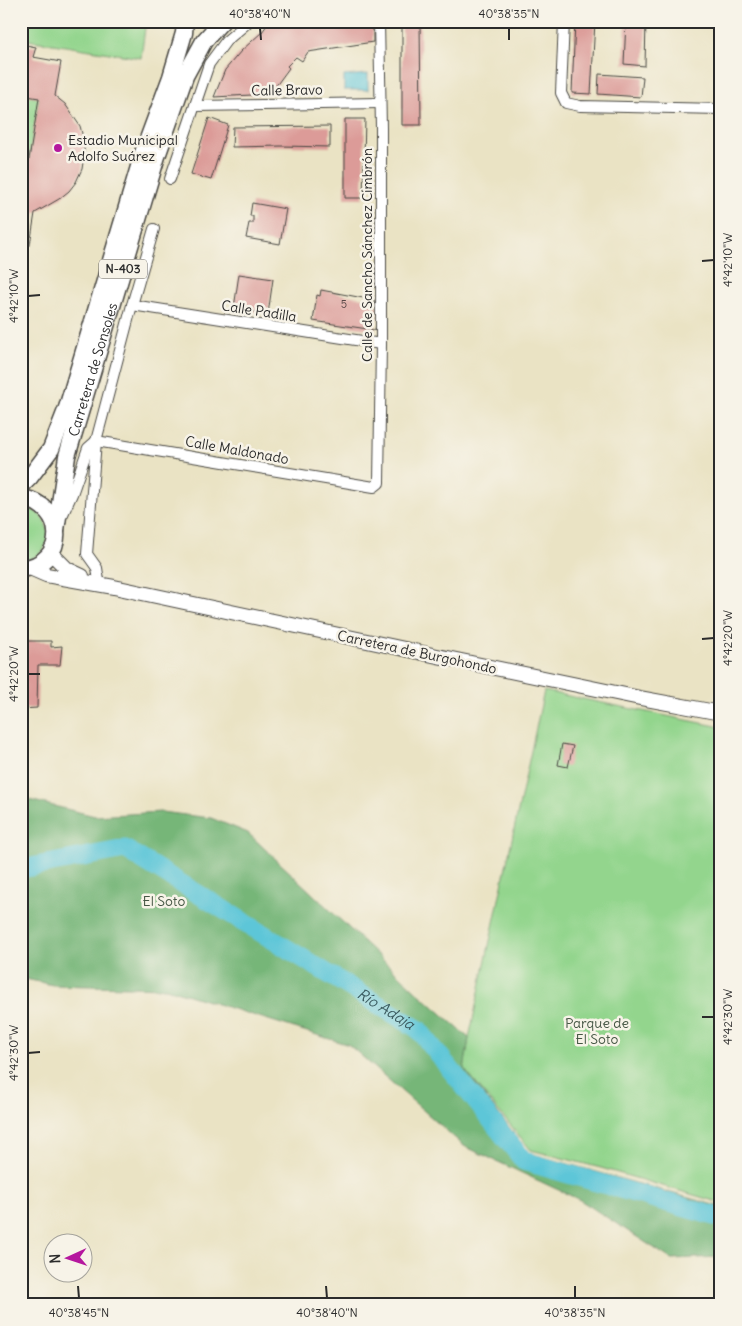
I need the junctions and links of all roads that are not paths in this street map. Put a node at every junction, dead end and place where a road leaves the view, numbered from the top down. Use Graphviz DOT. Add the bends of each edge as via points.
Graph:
graph roads {
  1 [pos="185,21"];
  2 [pos="222,21"];
  3 [pos="247,21"];
  4 [pos="378,21"];
  5 [pos="564,21"];
  6 [pos="380,103"];
  7 [pos="195,106"];
  8 [pos="721,109"];
  9 [pos="170,179"];
  10 [pos="154,229"];
  11 [pos="132,305"];
  12 [pos="381,344"];
  13 [pos="96,440"];
  14 [pos="21,486"];
  15 [pos="374,487"];
  16 [pos="21,498"];
  17 [pos="57,527"];
  18 [pos="51,553"];
  19 [pos="26,569"];
  20 [pos="99,582"];
  21 [pos="114,587"];
  22 [pos="721,713"];
  1 -- 14 [label="highway, Carretera de Sonsoles / N-403" via="182,42 144,150 67,408 51,449"];
  2 -- 17 [label="highway, Carretera de Sonsoles / N-403" via="204,41 185,76 157,156 67,456"];
  3 -- 7 [label="street" via="209,64"];
  4 -- 6 [label="street, Calle de Sancho Sánchez Cimbrón"];
  5 -- 8 [label="street" via="561,92 566,103"];
  6 -- 7 [label="street, Calle Bravo"];
  6 -- 12 [label="street, Calle de Sancho Sánchez Cimbrón"];
  7 -- 9 [label="street"];
  10 -- 11 [label="street"];
  11 -- 12 [label="street, Calle Padilla"];
  11 -- 13 [label="street"];
  12 -- 15 [label="street, Calle de Sancho Sánchez Cimbrón" via="379,483"];
  13 -- 15 [label="street, Calle Maldonado"];
  13 -- 17 [label="street" via="88,448"];
  13 -- 20 [label="street" via="87,554 97,568"];
  16 -- 17 [label="highway" via="32,499 42,505"];
  17 -- 18 [label="highway, N-403"];
  18 -- 19 [label="highway" via="46,560"];
  18 -- 20 [label="main road, Carretera de Burgohondo" via="75,574"];
  19 -- 21 [label="main road, Carretera de Burgohondo"];
  20 -- 21 [label="main road, Carretera de Burgohondo"];
  21 -- 22 [label="main road, Carretera de Burgohondo"];
}
